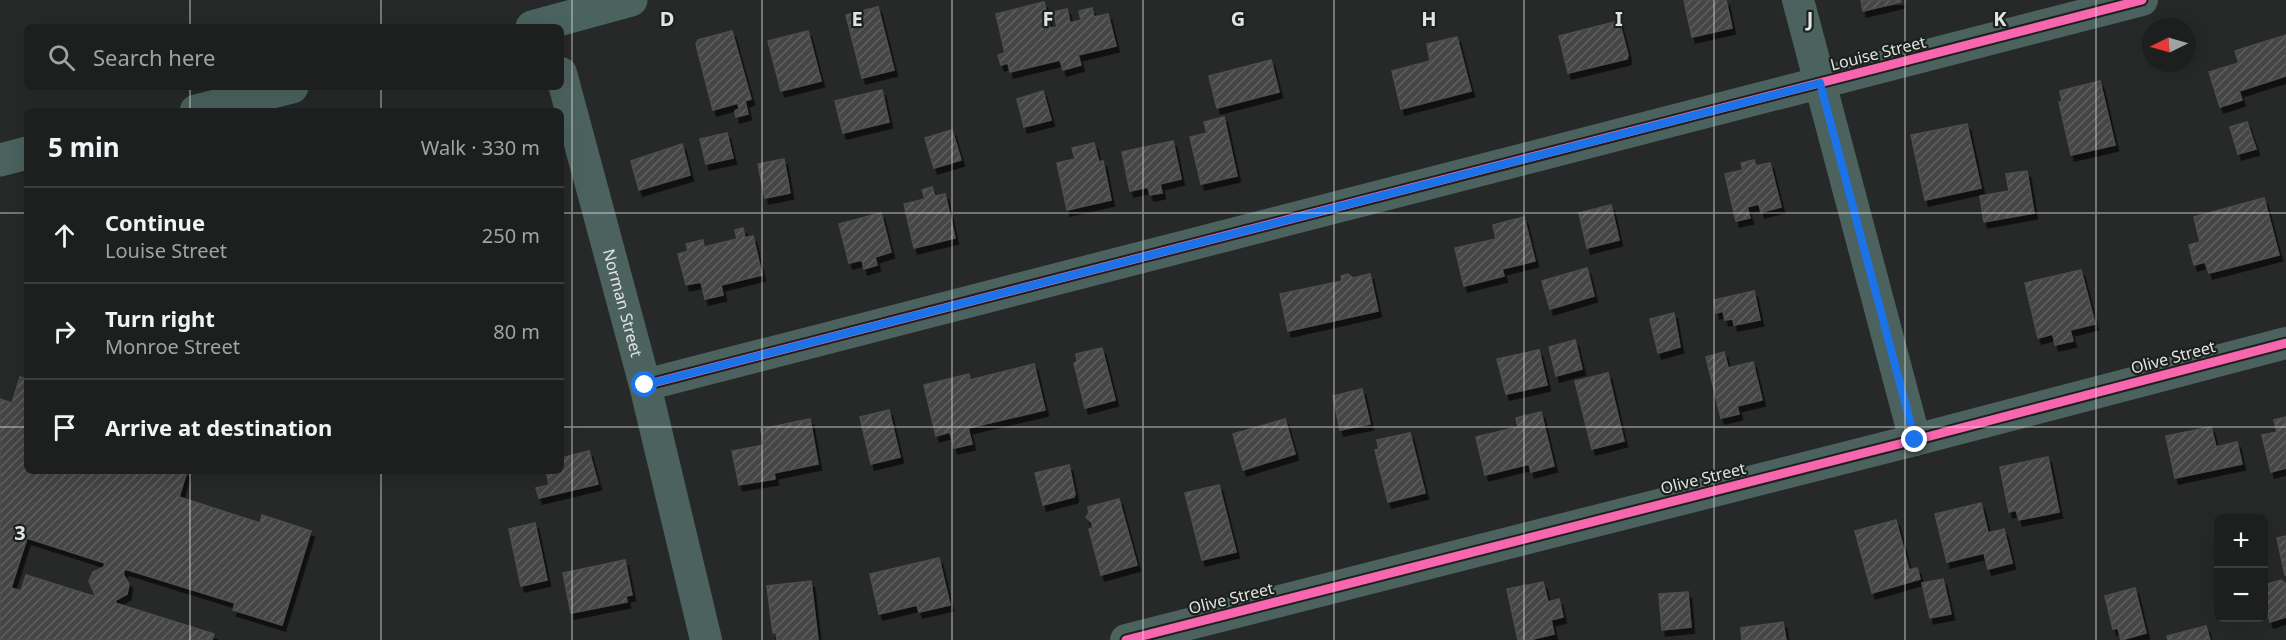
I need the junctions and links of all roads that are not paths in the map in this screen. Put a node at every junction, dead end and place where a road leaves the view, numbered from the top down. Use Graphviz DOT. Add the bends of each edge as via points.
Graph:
graph roads {
  1 [pos="631,0"];
  2 [pos="1798,0"];
  3 [pos="2142,0"];
  4 [pos="550,24"];
  5 [pos="1820,83"];
  6 [pos="564,84"];
  7 [pos="280,90"];
  8 [pos="208,108"];
  9 [pos="24,154"];
  10 [pos="0,160"];
  11 [pos="2286,343"];
  12 [pos="645,385"];
  13 [pos="1915,440"];
  14 [pos="706,640"];
  15 [pos="1126,640"];
  1 -- 4 [label="main road"];
  2 -- 5 [label="street"];
  3 -- 5 [label="street, Louise Street"];
  5 -- 12 [label="street, Louise Street"];
  5 -- 13 [label="street"];
  6 -- 12 [label="street, Norman Street"];
  7 -- 8 [label="main road"];
  9 -- 10 [label="main road"];
  11 -- 13 [label="street, Olive Street"];
  12 -- 14 [label="street, Norman Street"];
  13 -- 15 [label="street, Olive Street"];
}
